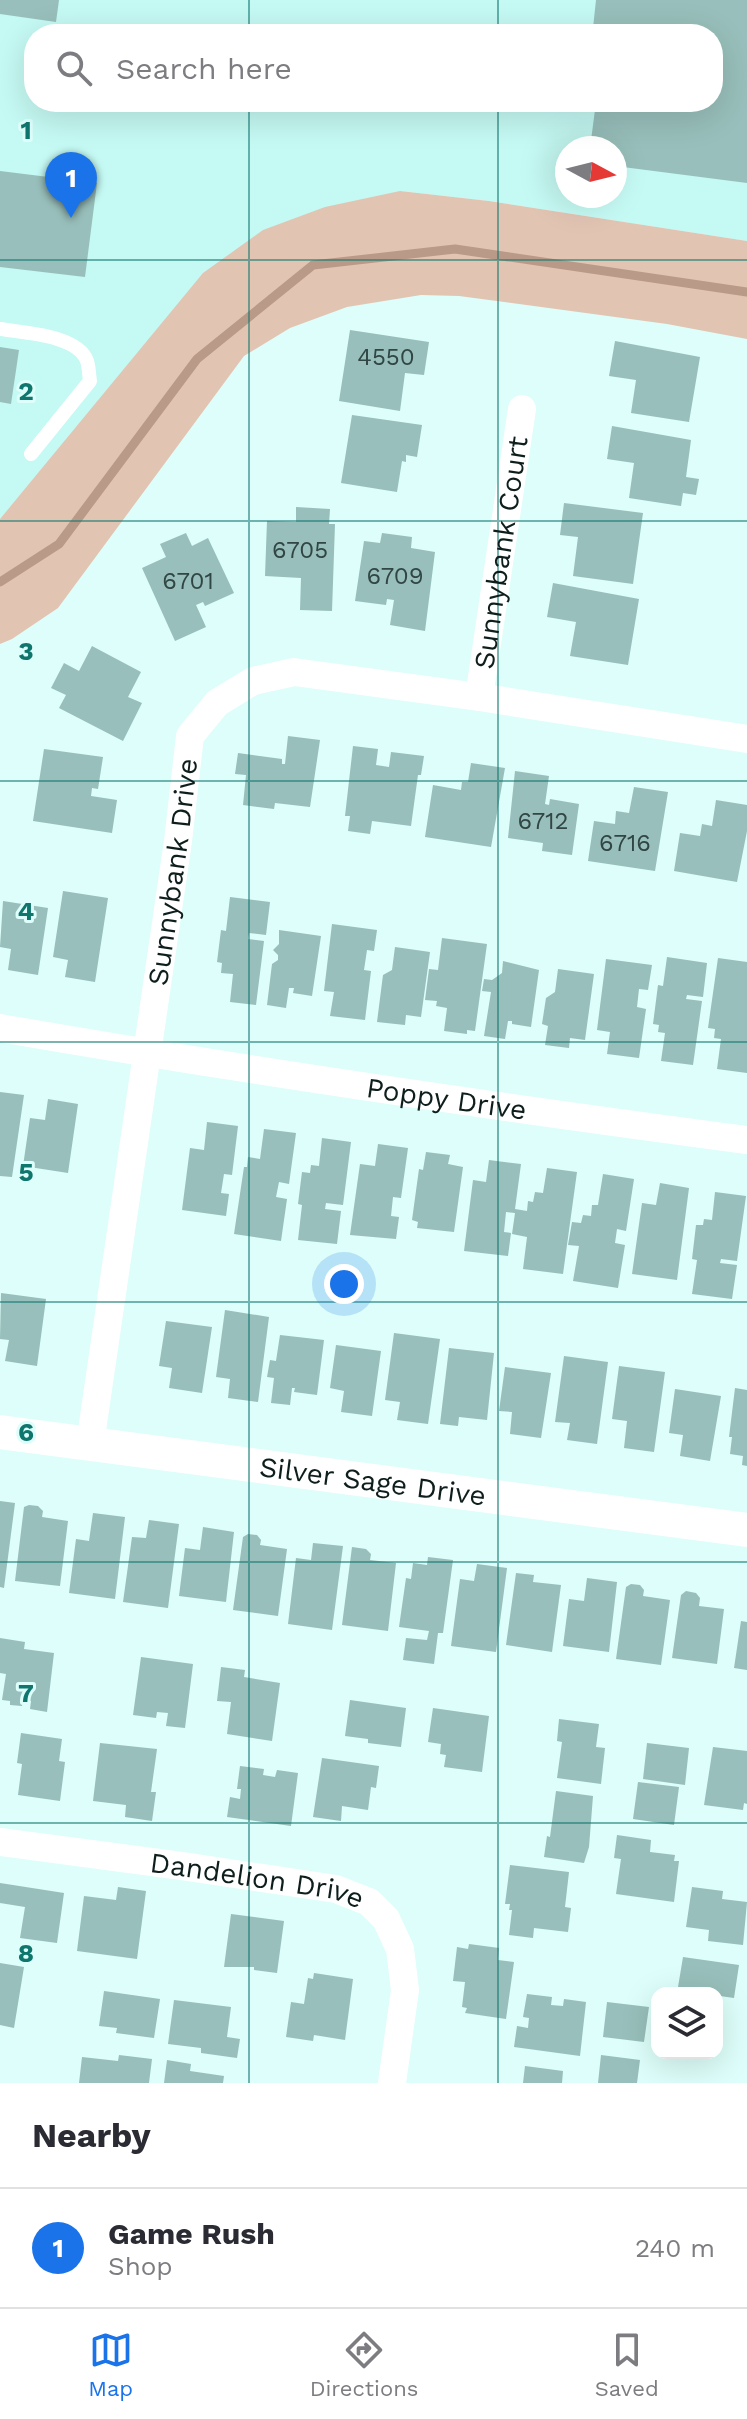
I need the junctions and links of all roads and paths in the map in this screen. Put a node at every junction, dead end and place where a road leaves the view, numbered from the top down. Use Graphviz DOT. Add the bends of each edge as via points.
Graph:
graph roads {
  1 [pos="0,329"];
  2 [pos="522,409"];
  3 [pos="31,454"];
  4 [pos="479,697"];
  5 [pos="747,739"];
  6 [pos="0,1028"];
  7 [pos="148,1053"];
  8 [pos="747,1140"];
  9 [pos="0,1432"];
  10 [pos="90,1444"];
  11 [pos="747,1530"];
  12 [pos="0,1842"];
  13 [pos="392,2083"];
  1 -- 3 [label="lane" via="49,336 79,348 87,361 90,381"];
  2 -- 4 [label="street, Sunnybank Court"];
  4 -- 5 [label="street, Sunnybank Drive"];
  4 -- 7 [label="street, Sunnybank Drive" via="294,672 253,681 217,703 190,736"];
  6 -- 7 [label="street, Poppy Drive"];
  7 -- 8 [label="street, Poppy Drive"];
  7 -- 10 [label="street, Sunnybank Drive"];
  9 -- 10 [label="street, Silver Sage Drive"];
  10 -- 11 [label="street, Silver Sage Drive"];
  12 -- 13 [label="street, Dandelion Drive" via="336,1889 369,1902 386,1919 400,1949 405,1990"];
}
